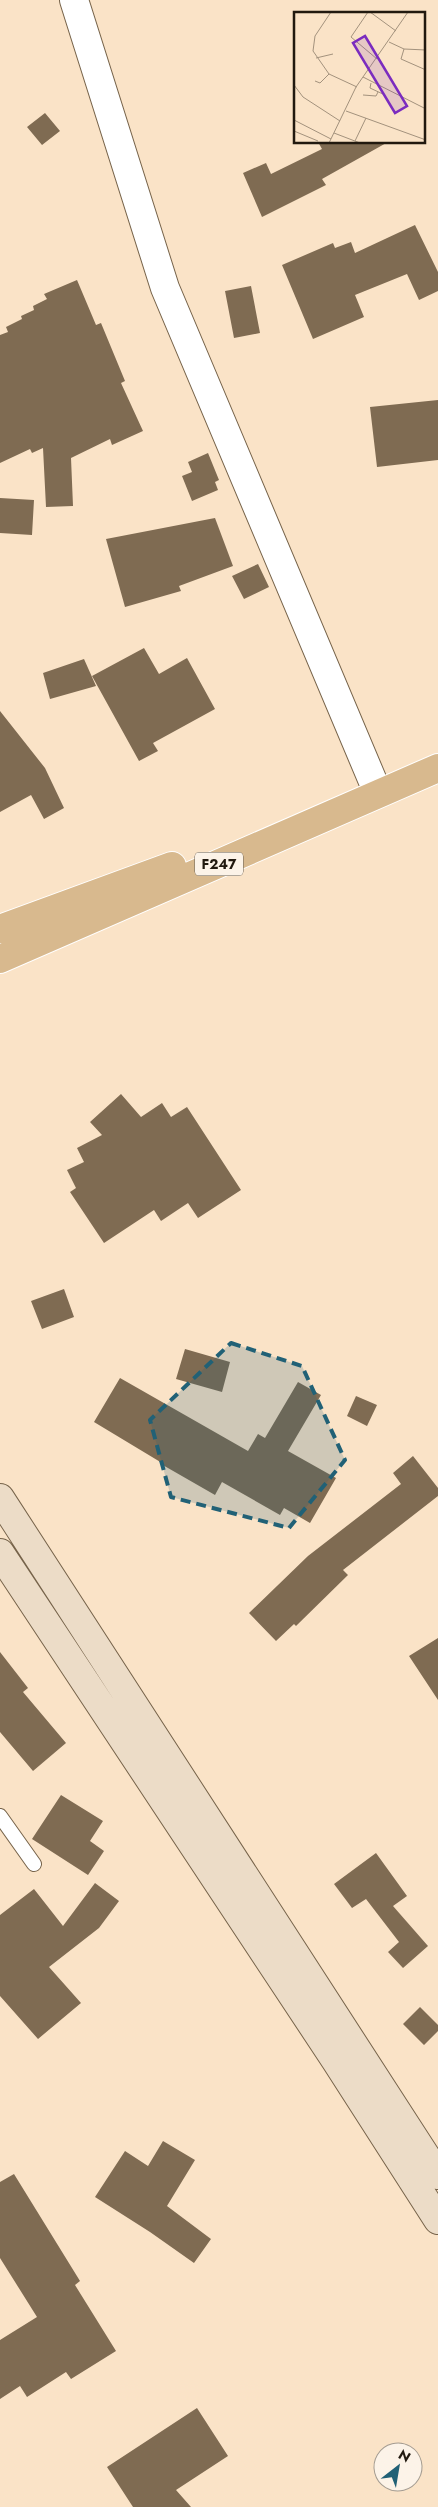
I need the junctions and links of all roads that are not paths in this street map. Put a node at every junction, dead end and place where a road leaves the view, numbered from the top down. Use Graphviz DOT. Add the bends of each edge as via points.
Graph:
graph roads {
  1 [pos="74,0"];
  2 [pos="438,761"];
  3 [pos="438,768"];
  4 [pos="377,791"];
  5 [pos="0,929"];
  6 [pos="0,959"];
  7 [pos="0,1498"];
  8 [pos="0,1553"];
  9 [pos="0,1816"];
  10 [pos="34,1864"];
  11 [pos="438,2175"];
  12 [pos="438,2220"];
  1 -- 4 [label="street" via="165,288"];
  2 -- 4 [label="main road, F247"];
  3 -- 6 [label="main road, F247"];
  4 -- 5 [label="main road, F247"];
  7 -- 11 [label="street"];
  8 -- 12 [label="street"];
  9 -- 10 [label="lane"];
}
